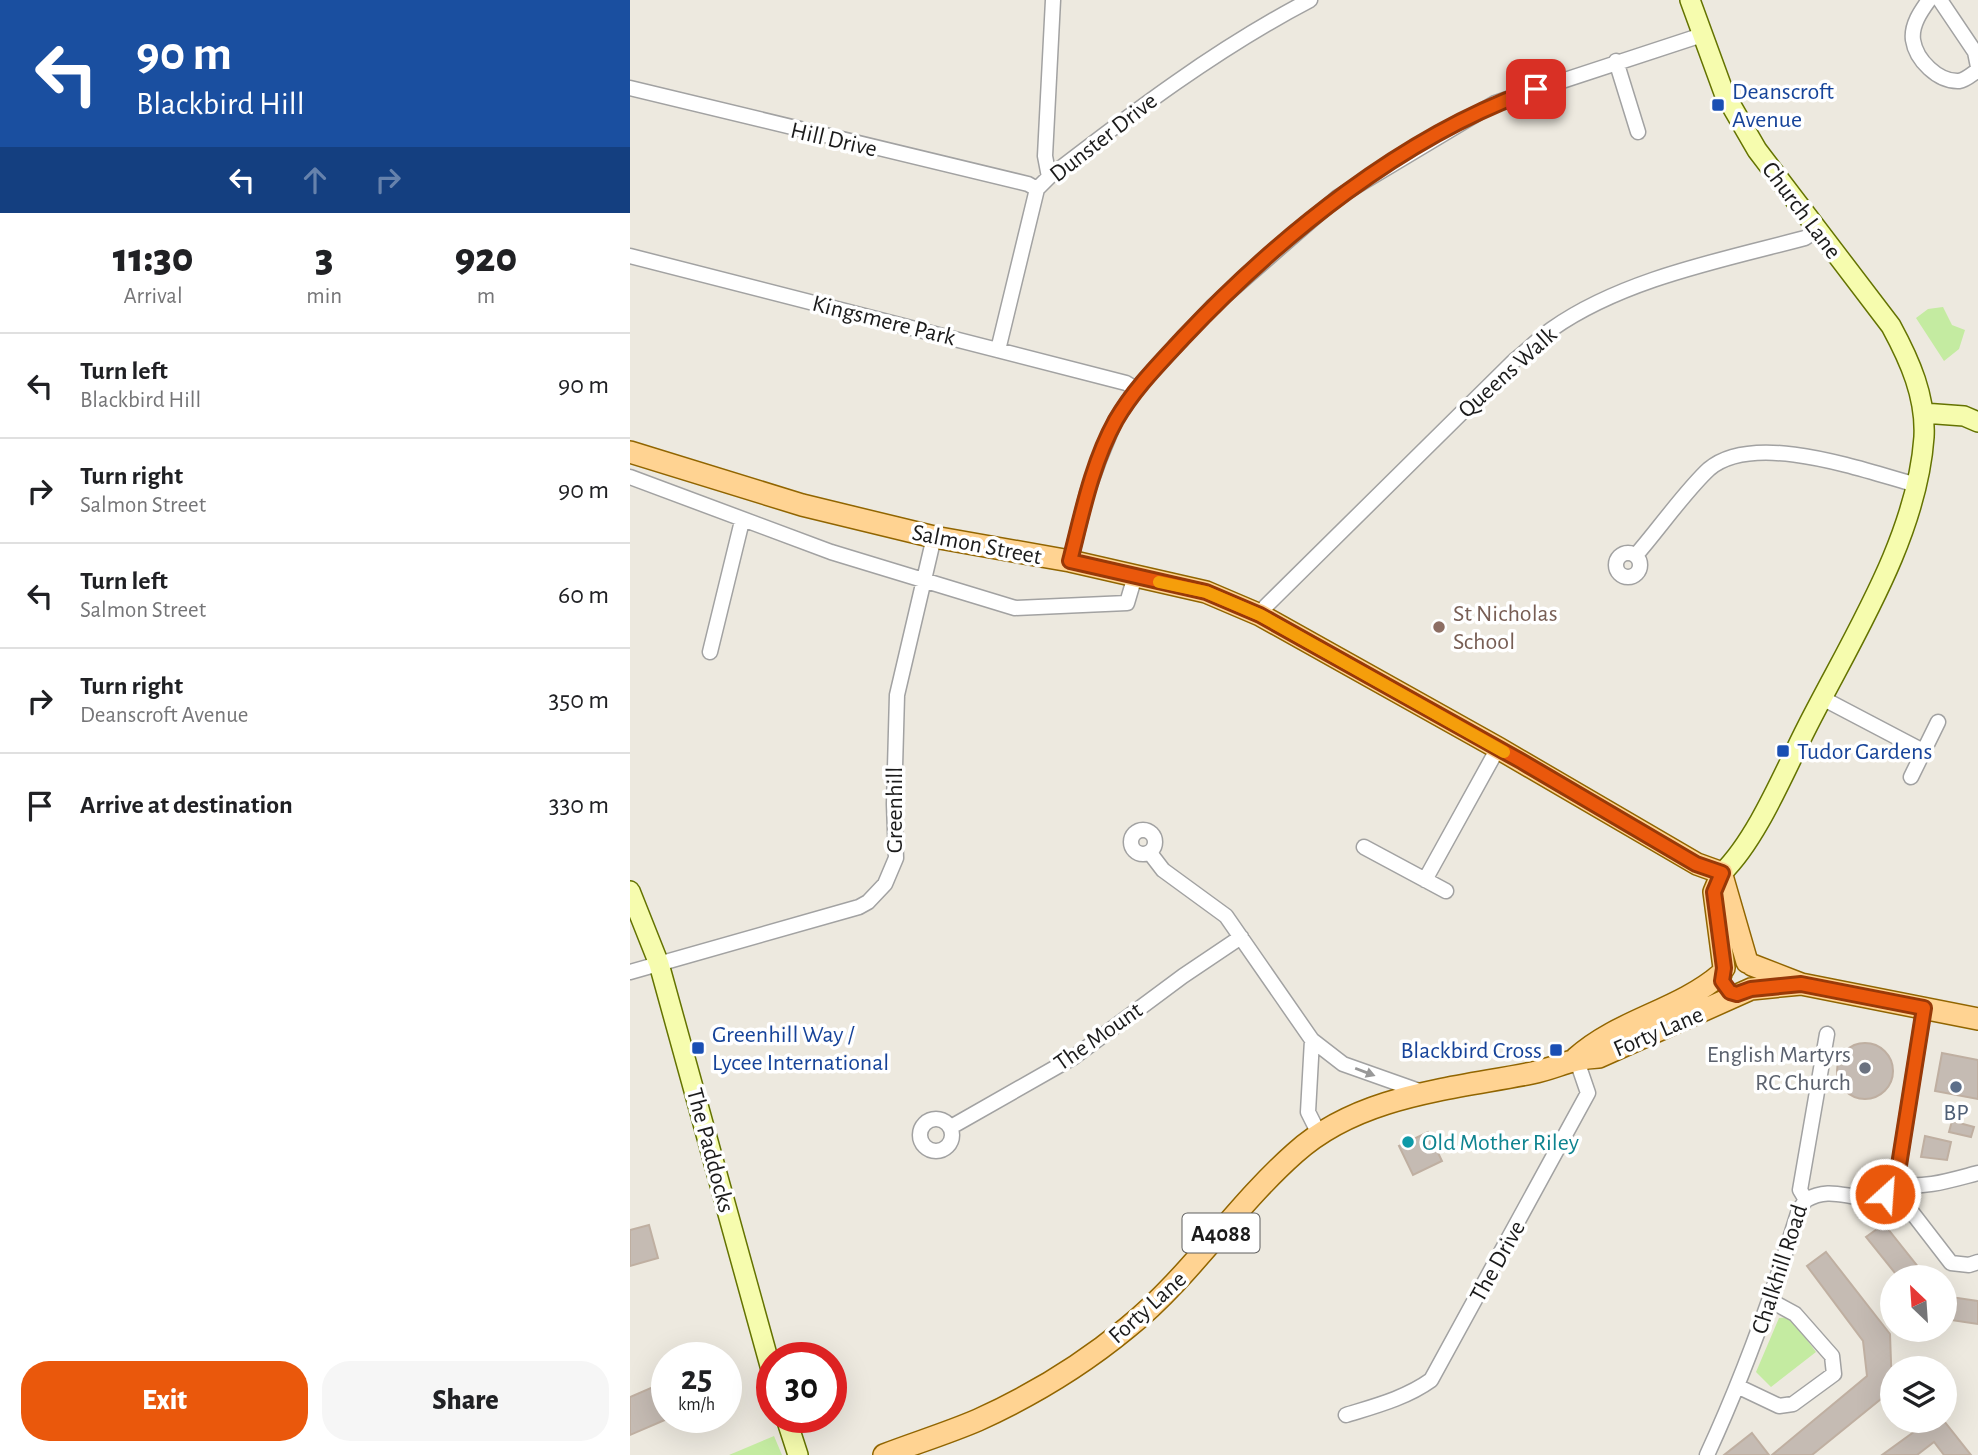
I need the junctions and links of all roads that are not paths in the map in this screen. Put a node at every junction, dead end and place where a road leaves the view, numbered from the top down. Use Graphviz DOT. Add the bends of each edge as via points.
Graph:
graph roads {
  1 [pos="1053,0"];
  2 [pos="1690,0"];
  3 [pos="1929,0"];
  4 [pos="1940,0"];
  5 [pos="1307,1"];
  6 [pos="1702,35"];
  7 [pos="1616,61"];
  8 [pos="1978,69"];
  9 [pos="630,88"];
  10 [pos="1638,131"];
  11 [pos="1049,177"];
  12 [pos="1037,189"];
  13 [pos="1817,230"];
  14 [pos="630,256"];
  15 [pos="998,350"];
  16 [pos="1136,389"];
  17 [pos="1923,413"];
  18 [pos="1978,422"];
  19 [pos="630,452"];
  20 [pos="630,477"];
  21 [pos="1917,485"];
  22 [pos="742,520"];
  23 [pos="934,537"];
  24 [pos="1636,555"];
  25 [pos="1070,561"];
  26 [pos="1135,576"];
  27 [pos="926,580"];
  28 [pos="1260,615"];
  29 [pos="710,652"];
  30 [pos="1822,698"];
  31 [pos="1938,722"];
  32 [pos="1498,748"];
  33 [pos="1923,751"];
  34 [pos="1911,777"];
  35 [pos="1364,848"];
  36 [pos="1150,853"];
  37 [pos="1722,873"];
  38 [pos="1425,880"];
  39 [pos="630,891"];
  40 [pos="1446,891"];
  41 [pos="1241,937"];
  42 [pos="659,964"];
  43 [pos="1749,964"];
  44 [pos="1723,971"];
  45 [pos="630,972"];
  46 [pos="1801,984"];
  47 [pos="1744,992"];
  48 [pos="1924,1008"];
  49 [pos="1978,1019"];
  50 [pos="1827,1034"];
  51 [pos="1312,1040"];
  52 [pos="1576,1058"];
  53 [pos="1425,1093"];
  54 [pos="951,1127"];
  55 [pos="1319,1134"];
  56 [pos="1978,1173"];
  57 [pos="1896,1184"];
  58 [pos="1805,1200"];
  59 [pos="1907,1206"];
  60 [pos="1978,1262"];
  61 [pos="1771,1301"];
  62 [pos="763,1342"];
  63 [pos="1739,1388"];
  64 [pos="1346,1415"];
  65 [pos="791,1433"];
  66 [pos="798,1455"];
  67 [pos="884,1455"];
  68 [pos="1707,1455"];
  1 -- 11 [label="street" via="1045,156"];
  2 -- 6 [label="main road, Church Lane"];
  3 -- 8 [label="street" via="1915,24 1913,41 1924,63 1939,77 1959,80"];
  4 -- 8 [label="street" via="1975,52"];
  5 -- 11 [label="street, Dunster Drive" via="1150,99"];
  6 -- 7 [label="street"];
  6 -- 13 [label="main road, Church Lane" via="1724,93 1757,150"];
  7 -- 10 [label="street"];
  7 -- 16 [label="street" via="1494,103 1338,197 1212,307"];
  9 -- 12 [label="street, Hill Drive"];
  11 -- 12 [label="street, Dunster Drive"];
  12 -- 15 [label="street, Dunster Drive"];
  13 -- 17 [label="main road, Church Lane" via="1891,326 1911,364"];
  13 -- 28 [label="street, Queens Walk" via="1805,238 1699,265 1607,298 1553,328 1453,421"];
  14 -- 15 [label="street, Kingsmere Park"];
  15 -- 16 [label="street, Kingsmere Park"];
  16 -- 25 [label="street" via="1098,460"];
  17 -- 18 [label="main road" via="1964,416"];
  17 -- 21 [label="main road"];
  19 -- 23 [label="main road, Salmon Street" via="803,505"];
  20 -- 22 [label="street, Salmon Street"];
  21 -- 24 [label="street" via="1801,456 1746,452 1709,470"];
  21 -- 30 [label="main road" via="1887,568"];
  22 -- 27 [label="street, Salmon Street"];
  22 -- 29 [label="street"];
  23 -- 25 [label="main road, Salmon Street"];
  23 -- 27 [label="street, Greenhill"];
  25 -- 26 [label="main road, Salmon Street"];
  26 -- 27 [label="street, Salmon Street" via="1127,603 1015,608"];
  26 -- 28 [label="main road, Salmon Street" via="1206,592"];
  27 -- 42 [label="street, Greenhill" via="897,695 897,858 885,884 859,907"];
  28 -- 32 [label="main road, Salmon Street"];
  30 -- 33 [label="street"];
  30 -- 37 [label="main road" via="1737,859"];
  31 -- 33 [label="street"];
  32 -- 37 [label="main road, Salmon Street" via="1696,864"];
  32 -- 38 [label="street"];
  33 -- 34 [label="street"];
  35 -- 38 [label="street"];
  36 -- 41 [label="street" via="1163,870 1226,916"];
  37 -- 43 [label="main road"];
  37 -- 44 [label="main road" via="1714,892"];
  38 -- 40 [label="street"];
  39 -- 42 [label="main road, The Paddocks"];
  41 -- 51 [label="street"];
  41 -- 54 [label="street, The Mount" via="1074,1057"];
  42 -- 45 [label="street, Greenhill"];
  42 -- 62 [label="main road, The Paddocks"];
  43 -- 44 [label="main road" via="1735,960"];
  43 -- 46 [label="main road, A4088"];
  43 -- 47 [label="main road" via="1756,977"];
  44 -- 47 [label="main road" via="1724,987"];
  44 -- 52 [label="main road, Forty Lane / A4088" via="1689,997 1594,1041"];
  46 -- 47 [label="main road, A4088"];
  46 -- 48 [label="main road, A4088"];
  47 -- 52 [label="main road, Forty Lane / A4088" via="1598,1057"];
  48 -- 49 [label="main road, A4088"];
  48 -- 57 [label="street"];
  50 -- 58 [label="street, Chalkhill Road" via="1800,1190"];
  51 -- 53 [label="street, one-way" via="1343,1064"];
  51 -- 55 [label="street" via="1308,1112"];
  52 -- 53 [label="main road, Forty Lane / A4088" via="1543,1071"];
  52 -- 64 [label="street, The Drive" via="1588,1093 1431,1380"];
  53 -- 55 [label="main road, Forty Lane / A4088" via="1375,1106"];
  55 -- 67 [label="main road, Forty Lane / A4088" via="1295,1152 1157,1302 1089,1356 978,1420"];
  56 -- 57 [label="street" via="1934,1184"];
  57 -- 58 [label="street" via="1870,1199 1826,1192"];
  58 -- 61 [label="street, Chalkhill Road"];
  59 -- 60 [label="street" via="1951,1262"];
  61 -- 63 [label="street, Chalkhill Road"];
  61 -- 63 [label="street" via="1795,1314 1832,1356 1834,1374 1793,1404 1779,1406"];
  63 -- 68 [label="street, Chalkhill Road"];
  65 -- 66 [label="main road"];
}
